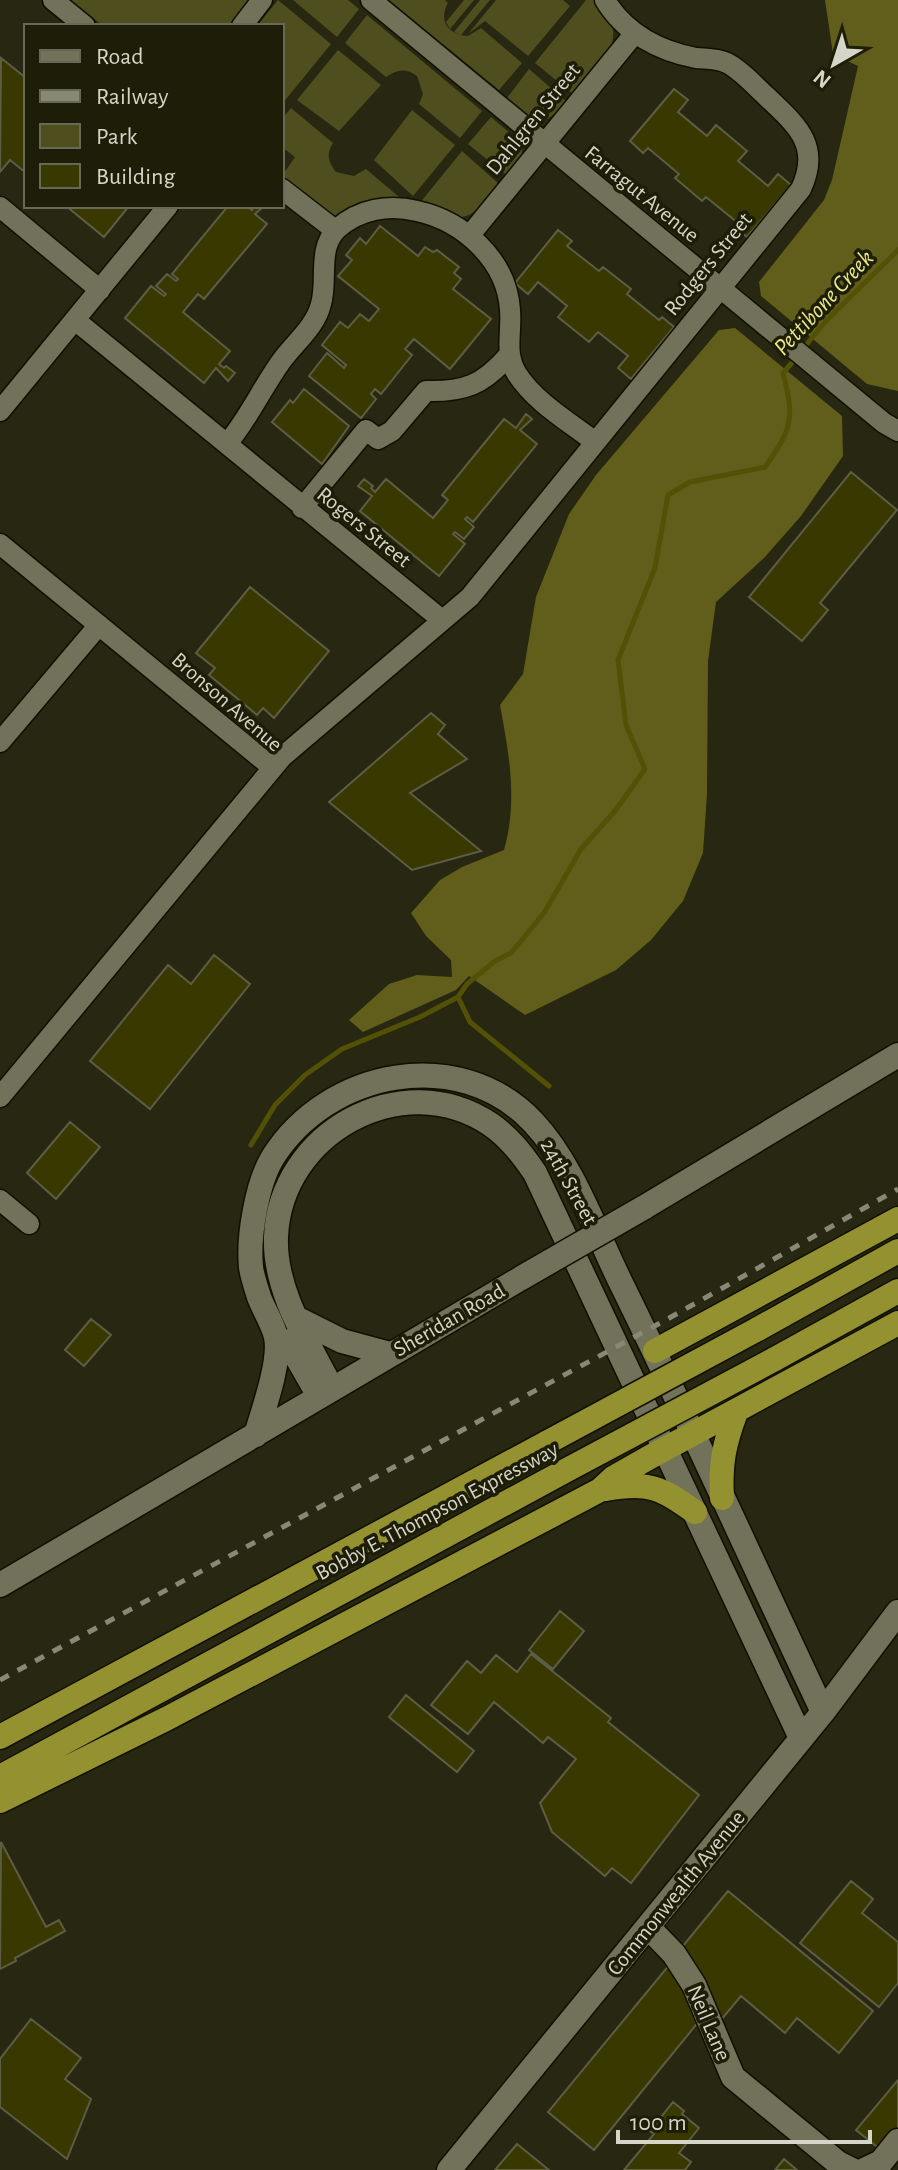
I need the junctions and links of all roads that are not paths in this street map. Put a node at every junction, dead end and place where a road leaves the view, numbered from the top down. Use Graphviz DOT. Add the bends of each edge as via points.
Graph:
graph roads {
  1 [pos="53,0"];
  2 [pos="262,0"];
  3 [pos="371,0"];
  4 [pos="605,0"];
  5 [pos="83,24"];
  6 [pos="244,24"];
  7 [pos="635,33"];
  8 [pos="544,143"];
  9 [pos="284,191"];
  10 [pos="0,207"];
  11 [pos="166,208"];
  12 [pos="335,230"];
  13 [pos="470,235"];
  14 [pos="719,288"];
  15 [pos="100,290"];
  16 [pos="75,320"];
  17 [pos="508,356"];
  18 [pos="0,411"];
  19 [pos="893,427"];
  20 [pos="898,439"];
  21 [pos="595,442"];
  22 [pos="227,444"];
  23 [pos="302,508"];
  24 [pos="0,544"];
  25 [pos="442,620"];
  26 [pos="99,625"];
  27 [pos="0,742"];
  28 [pos="273,768"];
  29 [pos="898,1055"];
  30 [pos="0,1097"];
  31 [pos="0,1200"];
  32 [pos="898,1219"];
  33 [pos="29,1224"];
  34 [pos="898,1251"];
  35 [pos="898,1291"];
  36 [pos="296,1318"];
  37 [pos="898,1323"];
  38 [pos="277,1339"];
  39 [pos="655,1351"];
  40 [pos="390,1354"];
  41 [pos="326,1393"];
  42 [pos="736,1412"];
  43 [pos="256,1435"];
  44 [pos="692,1435"];
  45 [pos="666,1448"];
  46 [pos="600,1490"];
  47 [pos="722,1498"];
  48 [pos="695,1512"];
  49 [pos="0,1585"];
  50 [pos="898,1612"];
  51 [pos="823,1712"];
  52 [pos="0,1737"];
  53 [pos="801,1738"];
  54 [pos="0,1777"];
  55 [pos="0,1801"];
  56 [pos="648,1927"];
  57 [pos="898,2141"];
  58 [pos="449,2170"];
  59 [pos="852,2170"];
  60 [pos="864,2170"];
  1 -- 5 [label="street"];
  2 -- 6 [label="street"];
  3 -- 8 [label="street, Farragut Avenue"];
  4 -- 7 [label="street, Rodgers Street"];
  7 -- 8 [label="street, Dahlgren Street"];
  7 -- 14 [label="street, Rodgers Street" via="669,52 738,70 797,125 807,147 801,189"];
  8 -- 13 [label="street, Dahlgren Street"];
  8 -- 14 [label="street, Farragut Avenue"];
  9 -- 12 [label="street"];
  10 -- 15 [label="street"];
  11 -- 15 [label="street"];
  12 -- 13 [label="street" via="371,210 406,208 435,215"];
  12 -- 22 [label="street" via="323,265 323,301 316,320 279,363 248,419"];
  13 -- 17 [label="street" via="498,271 507,294"];
  14 -- 19 [label="street, Farragut Avenue"];
  14 -- 21 [label="street, Rodgers Street"];
  15 -- 16 [label="street"];
  16 -- 18 [label="street"];
  16 -- 22 [label="street, Rogers Street"];
  17 -- 21 [label="street" via="532,392"];
  17 -- 23 [label="street" via="479,383 426,391 392,431 378,439 366,430"];
  19 -- 20 [label="street, Farragut Avenue"];
  21 -- 25 [label="street" via="470,597"];
  22 -- 23 [label="street, Rogers Street"];
  23 -- 25 [label="street, Rogers Street"];
  24 -- 26 [label="street, Bronson Avenue"];
  25 -- 28 [label="street"];
  26 -- 27 [label="street"];
  26 -- 28 [label="street, Bronson Avenue"];
  28 -- 30 [label="street, Bronson Avenue"];
  29 -- 40 [label="street, Sheridan Road, bridge"];
  31 -- 33 [label="street"];
  32 -- 39 [label="highway"];
  34 -- 52 [label="highway, Bobby E. Thompson Expressway, bridge"];
  35 -- 54 [label="highway, Bobby E. Thompson Expressway, bridge"];
  36 -- 40 [label="street" via="342,1341"];
  36 -- 41 [label="street, 24th Street"];
  36 -- 45 [label="street, 24th Street" via="285,1293 276,1236 283,1202 304,1158 328,1133 361,1114 393,1104 452,1107 489,1123 535,1173"];
  37 -- 42 [label="highway"];
  38 -- 39 [label="street, 24th Street" via="251,1268 258,1195 273,1158 330,1100 366,1083 446,1076 481,1086 516,1107 543,1134"];
  38 -- 41 [label="street, 24th Street" via="288,1342"];
  38 -- 43 [label="street" via="271,1386"];
  39 -- 44 [label="street, 24th Street"];
  40 -- 41 [label="street, Sheridan Road"];
  41 -- 43 [label="street, Sheridan Road"];
  42 -- 44 [label="highway"];
  42 -- 47 [label="highway" via="724,1443"];
  43 -- 49 [label="street, Sheridan Road"];
  44 -- 45 [label="highway"];
  44 -- 47 [label="street, 24th Street"];
  45 -- 46 [label="highway"];
  45 -- 48 [label="street, 24th Street"];
  46 -- 48 [label="highway" via="633,1484 652,1487"];
  46 -- 55 [label="highway"];
  47 -- 51 [label="street, 24th Street"];
  48 -- 53 [label="street, 24th Street"];
  50 -- 51 [label="street, Commonwealth Avenue"];
  51 -- 53 [label="street, Commonwealth Avenue"];
  53 -- 56 [label="street, Commonwealth Avenue"];
  56 -- 58 [label="street, Commonwealth Avenue"];
  56 -- 59 [label="street, Neil Lane" via="694,1985 733,2077"];
  57 -- 60 [label="street" via="881,2162"];
}
